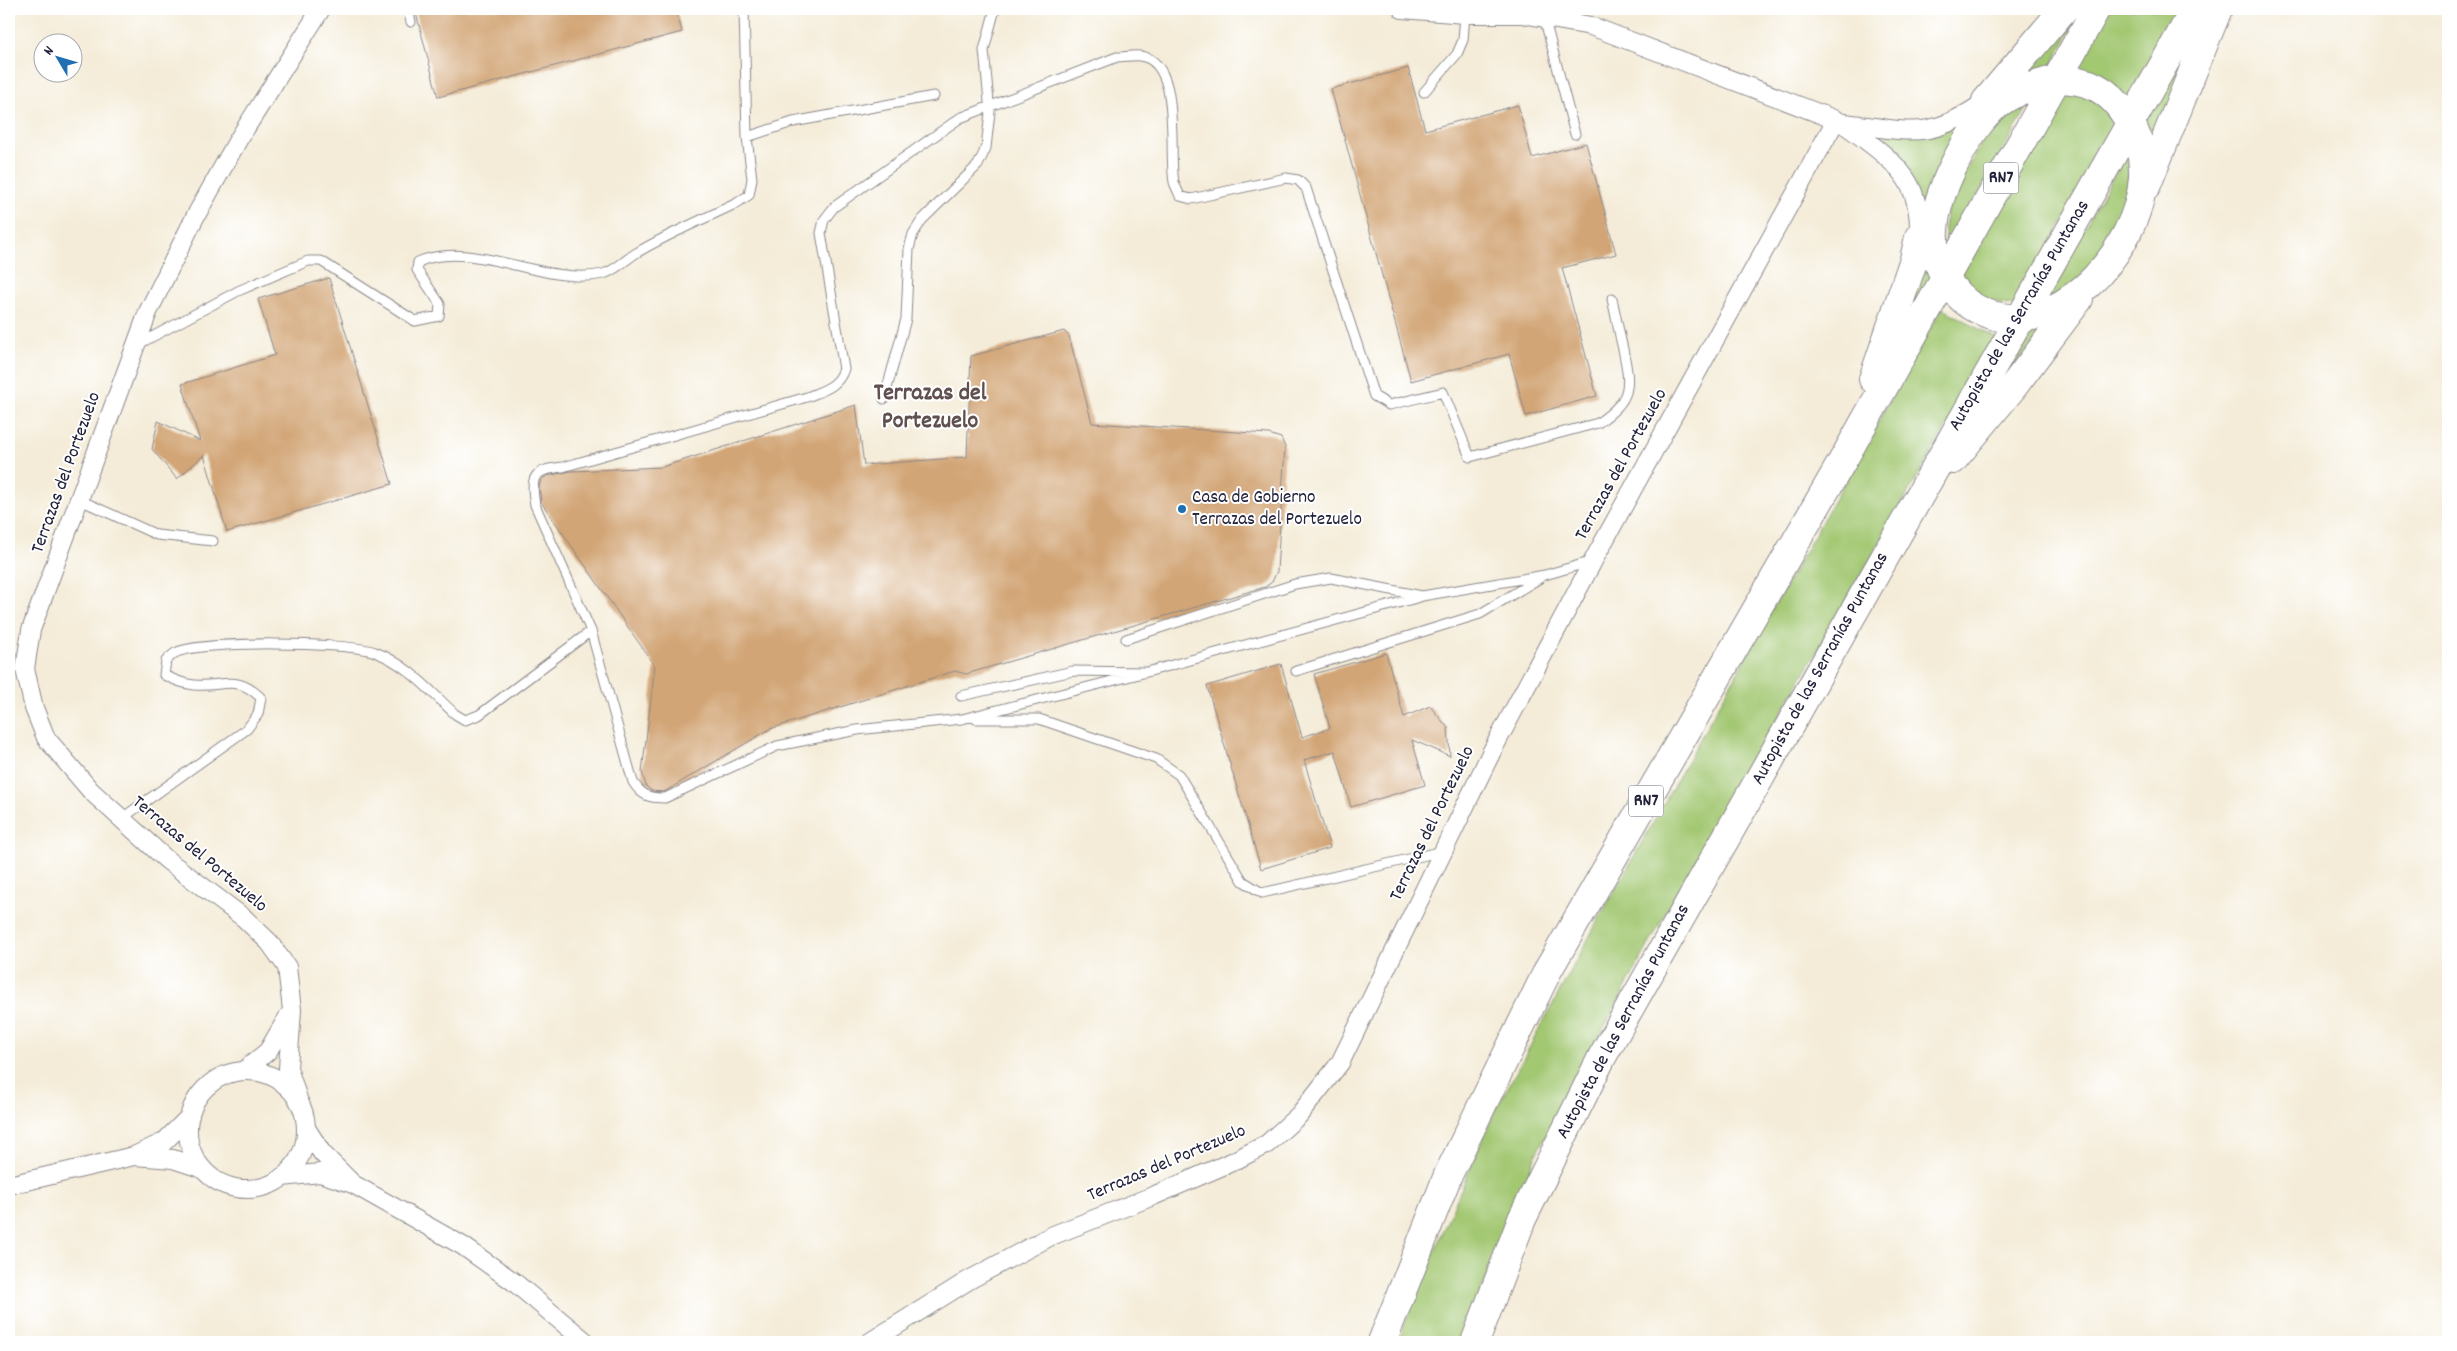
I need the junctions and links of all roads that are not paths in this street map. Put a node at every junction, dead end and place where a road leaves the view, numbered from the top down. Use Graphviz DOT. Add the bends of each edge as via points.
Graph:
graph roads {
  1 [pos="321,9"];
  2 [pos="408,9"];
  3 [pos="744,9"];
  4 [pos="995,9"];
  5 [pos="1402,9"];
  6 [pos="2064,9"];
  7 [pos="2096,9"];
  8 [pos="2195,9"];
  9 [pos="2218,9"];
  10 [pos="1465,12"];
  11 [pos="1544,17"];
  12 [pos="411,22"];
  13 [pos="2057,79"];
  14 [pos="1424,92"];
  15 [pos="934,96"];
  16 [pos="1989,104"];
  17 [pos="990,106"];
  18 [pos="1839,122"];
  19 [pos="2130,122"];
  20 [pos="1575,134"];
  21 [pos="747,137"];
  22 [pos="2133,218"];
  23 [pos="1926,237"];
  24 [pos="2099,273"];
  25 [pos="1945,276"];
  26 [pos="1612,300"];
  27 [pos="2019,318"];
  28 [pos="136,345"];
  29 [pos="884,399"];
  30 [pos="1843,460"];
  31 [pos="80,500"];
  32 [pos="1906,518"];
  33 [pos="213,540"];
  34 [pos="1593,561"];
  35 [pos="1545,576"];
  36 [pos="1422,596"];
  37 [pos="591,631"];
  38 [pos="1126,639"];
  39 [pos="1296,671"];
  40 [pos="1147,672"];
  41 [pos="961,696"];
  42 [pos="962,719"];
  43 [pos="122,819"];
  44 [pos="1443,851"];
  45 [pos="292,1010"];
  46 [pos="244,1070"];
  47 [pos="299,1102"];
  48 [pos="190,1116"];
  49 [pos="306,1128"];
  50 [pos="134,1156"];
  51 [pos="203,1169"];
  52 [pos="282,1177"];
  53 [pos="353,1184"];
  54 [pos="9,1185"];
  55 [pos="586,1342"];
  56 [pos="870,1342"];
  57 [pos="1382,1342"];
  58 [pos="1474,1342"];
  1 -- 28 [label="street, Terrazas del Portezuelo" via="238,140 195,217 148,312"];
  2 -- 12 [label="lane"];
  3 -- 21 [label="lane"];
  4 -- 17 [label="lane" via="984,50"];
  5 -- 10 [label="street"];
  6 -- 16 [label="highway"];
  7 -- 13 [label="highway, RN7"];
  8 -- 19 [label="highway, Autopista de las Serranías Puntanas"];
  9 -- 22 [label="highway"];
  10 -- 11 [label="street"];
  10 -- 14 [label="lane" via="1463,40 1457,54"];
  11 -- 18 [label="street" via="1591,26 1617,35"];
  11 -- 20 [label="lane"];
  13 -- 16 [label="highway"];
  13 -- 19 [label="highway" via="2080,81 2101,88 2112,97"];
  13 -- 25 [label="highway, RN7"];
  15 -- 21 [label="lane" via="793,122"];
  16 -- 18 [label="street" via="1953,122 1924,130 1903,132"];
  16 -- 23 [label="highway" via="1955,165"];
  17 -- 26 [label="lane" via="1117,57 1142,56 1151,61 1168,86 1174,183 1180,196 1190,199 1286,178 1298,180 1306,188 1374,396 1389,405 1443,392 1470,457 1598,423 1614,412 1621,403 1629,380"];
  17 -- 29 [label="lane" via="986,148 978,165 922,220 913,234 909,249 906,319"];
  17 -- 37 [label="lane" via="952,124 834,207 824,220 820,232 844,369 841,379 833,386 562,467 543,469 536,475 532,486 535,505"];
  18 -- 23 [label="street" via="1893,162 1908,180"];
  18 -- 34 [label="street, Terrazas del Portezuelo"];
  19 -- 22 [label="highway" via="2140,146 2143,176"];
  19 -- 27 [label="highway, Autopista de las Serranías Puntanas"];
  21 -- 28 [label="lane" via="752,179 748,195 638,252 604,274 578,276 470,257 425,259 418,262 417,270 442,310 432,319 415,321 321,261 308,261 238,291"];
  22 -- 24 [label="highway" via="2114,254"];
  23 -- 25 [label="highway"];
  23 -- 30 [label="highway" via="1914,259"];
  24 -- 27 [label="highway" via="2067,303 2053,310"];
  24 -- 32 [label="highway" via="2013,387"];
  25 -- 27 [label="highway" via="1970,306 1993,315"];
  25 -- 30 [label="highway, RN7"];
  27 -- 32 [label="highway, Autopista de las Serranías Puntanas"];
  28 -- 31 [label="street, Terrazas del Portezuelo"];
  30 -- 57 [label="highway, RN7" via="1548,970 1448,1175"];
  31 -- 33 [label="lane" via="158,535"];
  31 -- 43 [label="street, Terrazas del Portezuelo" via="31,630 25,669 34,708 46,738 91,791"];
  32 -- 58 [label="highway, Autopista de las Serranías Puntanas" via="1602,1057 1522,1219"];
  34 -- 35 [label="lane"];
  34 -- 44 [label="street, Terrazas del Portezuelo"];
  35 -- 36 [label="lane"];
  35 -- 39 [label="lane" via="1480,614"];
  36 -- 38 [label="lane" via="1331,578 1295,584"];
  36 -- 40 [label="lane"];
  37 -- 42 [label="lane" via="633,782 650,798 665,798 777,746 857,730"];
  37 -- 43 [label="lane" via="479,715 465,720 400,664 373,651 252,643 194,648 175,653 166,661 164,675 195,685 224,682 250,687 261,698 258,714 248,729"];
  40 -- 41 [label="lane" via="1073,671"];
  40 -- 42 [label="lane"];
  42 -- 44 [label="lane" via="1039,719 1156,759 1178,775 1243,881 1262,893"];
  43 -- 45 [label="street, Terrazas del Portezuelo" via="167,860 244,918 269,942 287,967"];
  44 -- 56 [label="street, Terrazas del Portezuelo" via="1340,1063 1299,1115 1267,1144 1162,1192 1051,1236 969,1280"];
  45 -- 46 [label="street, Terrazas del Portezuelo" via="268,1051"];
  45 -- 47 [label="street, Terrazas del Portezuelo" via="288,1068"];
  46 -- 47 [label="street, Terrazas del Portezuelo" via="276,1078 290,1088"];
  46 -- 48 [label="street, Terrazas del Portezuelo" via="209,1084 197,1098"];
  47 -- 49 [label="street, Terrazas del Portezuelo"];
  48 -- 50 [label="street, Terrazas del Portezuelo" via="164,1142"];
  48 -- 51 [label="street, Terrazas del Portezuelo" via="188,1134 193,1153"];
  49 -- 52 [label="street, Terrazas del Portezuelo" via="304,1147 296,1164"];
  49 -- 53 [label="street, Terrazas del Portezuelo" via="322,1154"];
  50 -- 51 [label="street, Terrazas del Portezuelo" via="173,1159"];
  50 -- 54 [label="street, Terrazas del Portezuelo"];
  51 -- 52 [label="street, Terrazas del Portezuelo" via="232,1187 250,1189 267,1186"];
  52 -- 53 [label="street, Terrazas del Portezuelo" via="320,1173"];
  53 -- 55 [label="street, Terrazas del Portezuelo" via="463,1246 514,1282"];
}
